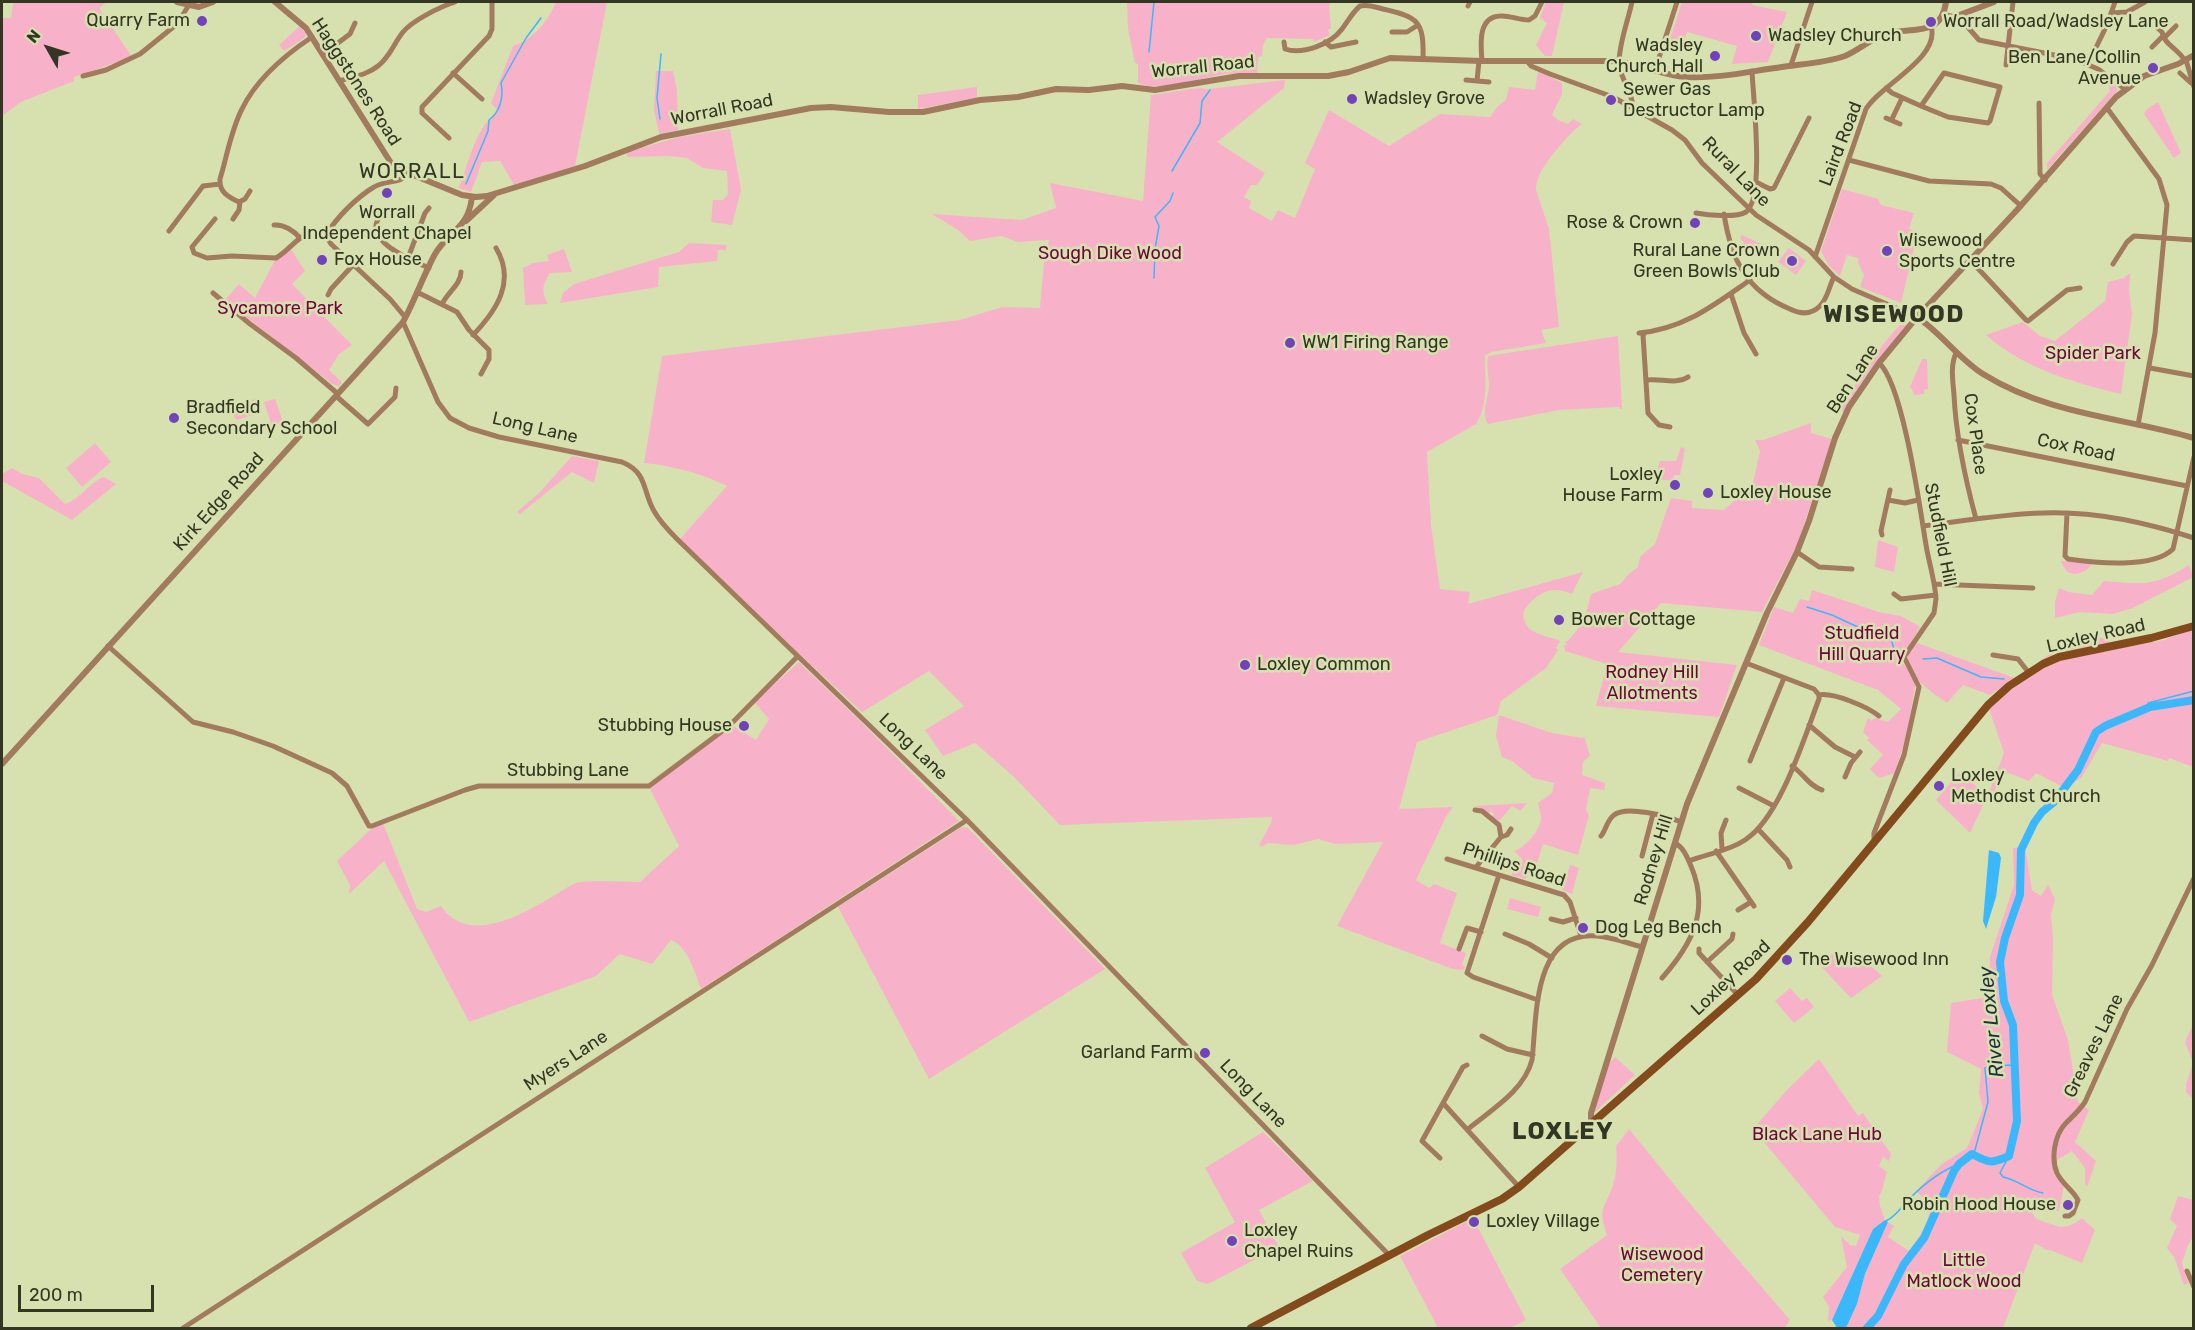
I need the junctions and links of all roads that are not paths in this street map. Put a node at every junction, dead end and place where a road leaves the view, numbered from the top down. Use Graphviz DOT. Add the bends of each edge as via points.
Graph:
graph roads {
  1 [pos="177,2"];
  2 [pos="213,2"];
  3 [pos="275,2"];
  4 [pos="455,2"];
  5 [pos="492,2"];
  6 [pos="1542,2"];
  7 [pos="1632,2"];
  8 [pos="1677,2"];
  9 [pos="1812,2"];
  10 [pos="1946,2"];
  11 [pos="1994,2"];
  12 [pos="2013,2"];
  13 [pos="2115,2"];
  14 [pos="2145,2"];
  15 [pos="1376,4"];
  16 [pos="189,5"];
  17 [pos="2112,13"];
  18 [pos="1943,15"];
  19 [pos="1958,16"];
  20 [pos="2070,19"];
  21 [pos="356,23"];
  22 [pos="2153,24"];
  23 [pos="1418,25"];
  24 [pos="1931,26"];
  25 [pos="2176,26"];
  26 [pos="2106,27"];
  27 [pos="1331,30"];
  28 [pos="1392,32"];
  29 [pos="1336,36"];
  30 [pos="312,37"];
  31 [pos="2163,37"];
  32 [pos="1284,42"];
  33 [pos="1324,42"];
  34 [pos="1356,42"];
  35 [pos="2009,46"];
  36 [pos="2152,47"];
  37 [pos="322,54"];
  38 [pos="2193,55"];
  39 [pos="1423,58"];
  40 [pos="1480,61"];
  41 [pos="1527,61"];
  42 [pos="1619,61"];
  43 [pos="2185,61"];
  44 [pos="2088,64"];
  45 [pos="1791,65"];
  46 [pos="2006,65"];
  47 [pos="2191,68"];
  48 [pos="1655,70"];
  49 [pos="1752,71"];
  50 [pos="453,73"];
  51 [pos="2180,73"];
  52 [pos="83,76"];
  53 [pos="1466,80"];
  54 [pos="339,81"];
  55 [pos="1477,81"];
  56 [pos="1489,82"];
  57 [pos="2193,85"];
  58 [pos="1886,88"];
  59 [pos="2125,89"];
  60 [pos="1902,98"];
  61 [pos="482,99"];
  62 [pos="2039,103"];
  63 [pos="1921,106"];
  64 [pos="1632,108"];
  65 [pos="2107,108"];
  66 [pos="1809,118"];
  67 [pos="1900,124"];
  68 [pos="449,138"];
  69 [pos="1849,160"];
  70 [pos="409,173"];
  71 [pos="2044,180"];
  72 [pos="1756,182"];
  73 [pos="220,184"];
  74 [pos="250,191"];
  75 [pos="494,195"];
  76 [pos="184,197"];
  77 [pos="472,197"];
  78 [pos="482,197"];
  79 [pos="191,202"];
  80 [pos="240,202"];
  81 [pos="2021,206"];
  82 [pos="429,208"];
  83 [pos="1749,209"];
  84 [pos="1696,213"];
  85 [pos="382,214"];
  86 [pos="1724,214"];
  87 [pos="215,219"];
  88 [pos="233,219"];
  89 [pos="464,223"];
  90 [pos="274,225"];
  91 [pos="170,231"];
  92 [pos="326,235"];
  93 [pos="2164,237"];
  94 [pos="300,238"];
  95 [pos="2193,240"];
  96 [pos="496,248"];
  97 [pos="1815,257"];
  98 [pos="408,258"];
  99 [pos="1971,261"];
  100 [pos="2114,264"];
  101 [pos="353,265"];
  102 [pos="429,268"];
  103 [pos="461,272"];
  104 [pos="1834,277"];
  105 [pos="1750,280"];
  106 [pos="322,285"];
  107 [pos="2080,288"];
  108 [pos="417,292"];
  109 [pos="213,293"];
  110 [pos="1731,294"];
  111 [pos="442,304"];
  112 [pos="1917,317"];
  113 [pos="404,320"];
  114 [pos="473,335"];
  115 [pos="1956,353"];
  116 [pos="1756,354"];
  117 [pos="1879,363"];
  118 [pos="2150,368"];
  119 [pos="481,374"];
  120 [pos="2193,376"];
  121 [pos="1688,377"];
  122 [pos="1647,380"];
  123 [pos="396,388"];
  124 [pos="337,395"];
  125 [pos="2138,424"];
  126 [pos="1670,427"];
  127 [pos="2193,438"];
  128 [pos="1958,440"];
  129 [pos="2193,457"];
  130 [pos="2187,486"];
  131 [pos="1890,490"];
  132 [pos="1888,500"];
  133 [pos="1918,500"];
  134 [pos="2067,513"];
  135 [pos="1976,519"];
  136 [pos="1923,526"];
  137 [pos="2177,532"];
  138 [pos="1882,535"];
  139 [pos="2193,538"];
  140 [pos="1797,552"];
  141 [pos="1852,569"];
  142 [pos="1934,584"];
  143 [pos="2032,588"];
  144 [pos="1894,594"];
  145 [pos="1936,595"];
  146 [pos="1767,613"];
  147 [pos="2193,626"];
  148 [pos="108,646"];
  149 [pos="1993,655"];
  150 [pos="797,657"];
  151 [pos="1746,663"];
  152 [pos="2029,673"];
  153 [pos="1784,678"];
  154 [pos="1819,695"];
  155 [pos="1875,716"];
  156 [pos="1809,725"];
  157 [pos="1750,760"];
  158 [pos="2,764"];
  159 [pos="1792,766"];
  160 [pos="1845,777"];
  161 [pos="1739,788"];
  162 [pos="1822,790"];
  163 [pos="1774,806"];
  164 [pos="1475,810"];
  165 [pos="1653,814"];
  166 [pos="967,820"];
  167 [pos="1726,820"];
  168 [pos="1681,822"];
  169 [pos="1511,829"];
  170 [pos="1758,830"];
  171 [pos="1601,836"];
  172 [pos="1501,837"];
  173 [pos="1874,842"];
  174 [pos="1675,843"];
  175 [pos="1719,850"];
  176 [pos="1642,856"];
  177 [pos="1447,859"];
  178 [pos="1689,861"];
  179 [pos="1476,867"];
  180 [pos="1790,867"];
  181 [pos="1499,874"];
  182 [pos="2193,878"];
  183 [pos="1738,910"];
  184 [pos="1576,918"];
  185 [pos="1551,919"];
  186 [pos="1480,932"];
  187 [pos="1505,934"];
  188 [pos="1733,934"];
  189 [pos="1581,936"];
  190 [pos="1642,947"];
  191 [pos="1460,949"];
  192 [pos="1699,950"];
  193 [pos="1552,958"];
  194 [pos="1707,962"];
  195 [pos="1662,978"];
  196 [pos="1487,982"];
  197 [pos="1485,989"];
  198 [pos="1738,995"];
  199 [pos="1538,1000"];
  200 [pos="1482,1036"];
  201 [pos="1533,1055"];
  202 [pos="1467,1065"];
  203 [pos="1443,1103"];
  204 [pos="1591,1123"];
  205 [pos="1468,1129"];
  206 [pos="1440,1158"];
  207 [pos="1519,1187"];
  208 [pos="2065,1216"];
  209 [pos="1389,1256"];
  210 [pos="2187,1270"];
  211 [pos="2192,1277"];
  212 [pos="2193,1287"];
  213 [pos="183,1329"];
  214 [pos="1251,1329"];
  1 -- 16 [label="street"];
  2 -- 16 [label="street" via="203,7"];
  3 -- 30 [label="street, Haggstones Road"];
  4 -- 54 [label="street" via="405,30 376,68"];
  5 -- 50 [label="street" via="491,33"];
  6 -- 40 [label="street" via="1529,20 1499,16 1488,21 1481,34"];
  7 -- 42 [label="street"];
  8 -- 48 [label="street"];
  9 -- 45 [label="street"];
  10 -- 18 [label="street"];
  11 -- 19 [label="street"];
  12 -- 35 [label="street"];
  13 -- 17 [label="street"];
  14 -- 17 [label="street" via="2127,12"];
  15 -- 23 [label="street" via="1403,13"];
  15 -- 29 [label="street" via="1360,6"];
  16 -- 52 [label="street" via="177,24 140,54"];
  17 -- 26 [label="street"];
  18 -- 19 [label="street"];
  18 -- 24 [label="street"];
  19 -- 35 [label="street" via="1979,40"];
  20 -- 26 [label="street"];
  21 -- 37 [label="street" via="350,34"];
  22 -- 31 [label="street"];
  23 -- 28 [label="street" via="1407,32"];
  23 -- 39 [label="street"];
  24 -- 45 [label="street, Worrall Road" via="1885,34 1835,59"];
  24 -- 58 [label="street, Laird Road" via="1932,38 1920,59"];
  25 -- 31 [label="street"];
  26 -- 44 [label="street"];
  27 -- 29 [label="street"];
  29 -- 33 [label="street"];
  30 -- 37 [label="street, Haggstones Road"];
  30 -- 73 [label="street" via="280,60 245,103"];
  31 -- 36 [label="street"];
  31 -- 43 [label="street"];
  32 -- 33 [label="street" via="1285,49 1299,51"];
  33 -- 34 [label="street" via="1331,47"];
  35 -- 44 [label="street"];
  35 -- 46 [label="street"];
  37 -- 54 [label="street, Haggstones Road"];
  38 -- 43 [label="street, Ben Lane"];
  39 -- 40 [label="street, Worrall Road"];
  39 -- 75 [label="street, Worrall Road" via="1384,59 1329,76 1239,76 1155,90 1122,86 1056,90 923,112 811,108 661,137"];
  40 -- 41 [label="street, Worrall Road"];
  40 -- 55 [label="street"];
  41 -- 42 [label="street, Worrall Road"];
  41 -- 64 [label="street, Rural Lane"];
  42 -- 48 [label="street, Worrall Road"];
  42 -- 64 [label="street"];
  43 -- 47 [label="street"];
  43 -- 59 [label="street, Ben Lane" via="2145,76"];
  44 -- 59 [label="street"];
  45 -- 49 [label="street, Worrall Road"];
  47 -- 57 [label="street"];
  48 -- 49 [label="street, Worrall Road" via="1696,77"];
  49 -- 72 [label="street"];
  50 -- 61 [label="street"];
  50 -- 68 [label="street" via="421,109"];
  51 -- 57 [label="street"];
  53 -- 55 [label="street"];
  54 -- 70 [label="street, Haggstones Road" via="386,158"];
  55 -- 56 [label="street"];
  58 -- 60 [label="street"];
  58 -- 69 [label="street, Laird Road" via="1866,109"];
  59 -- 65 [label="street, Ben Lane"];
  60 -- 63 [label="street"];
  60 -- 67 [label="street" via="1889,119"];
  62 -- 71 [label="street" via="2040,174"];
  63 -- 63 [label="street" via="1946,72 2000,87 1988,123 1948,117"];
  64 -- 83 [label="street, Rural Lane" via="1680,135 1702,163"];
  65 -- 71 [label="street, Ben Lane"];
  65 -- 93 [label="street" via="2159,178 2167,205"];
  66 -- 72 [label="street" via="1774,188"];
  69 -- 81 [label="street" via="1929,181 1991,184"];
  69 -- 97 [label="street, Laird Road"];
  70 -- 77 [label="street, Haggstones Road"];
  70 -- 92 [label="street" via="404,179 369,190"];
  71 -- 81 [label="street, Ben Lane"];
  72 -- 83 [label="street"];
  73 -- 79 [label="street" via="206,184"];
  73 -- 80 [label="street" via="224,193"];
  74 -- 80 [label="street"];
  75 -- 78 [label="street, Worrall Road"];
  75 -- 89 [label="street, Kirk Edge Road"];
  76 -- 79 [label="street"];
  77 -- 78 [label="street, Haggstones Road"];
  77 -- 89 [label="street, Kirk Edge Road"];
  79 -- 91 [label="street"];
  80 -- 88 [label="street"];
  81 -- 99 [label="street, Ben Lane"];
  82 -- 98 [label="street"];
  83 -- 86 [label="street" via="1740,214"];
  83 -- 97 [label="street, Rural Lane"];
  84 -- 86 [label="street"];
  85 -- 98 [label="street" via="376,223 377,235"];
  86 -- 105 [label="street" via="1729,244"];
  87 -- 94 [label="street" via="192,247 194,253 207,258 276,258"];
  89 -- 102 [label="street, Kirk Edge Road" via="438,249"];
  90 -- 94 [label="street" via="281,225"];
  92 -- 94 [label="street" via="313,232"];
  92 -- 101 [label="street, Long Lane"];
  93 -- 95 [label="street"];
  93 -- 100 [label="street" via="2134,236"];
  93 -- 118 [label="street"];
  96 -- 114 [label="street" via="504,268 503,293"];
  97 -- 104 [label="street, Rural Lane"];
  98 -- 102 [label="street"];
  99 -- 107 [label="street" via="2028,321 2067,290"];
  99 -- 112 [label="street, Ben Lane"];
  101 -- 106 [label="street" via="329,293"];
  101 -- 113 [label="street, Long Lane" via="390,299"];
  102 -- 108 [label="street, Kirk Edge Road"];
  103 -- 111 [label="street" via="459,283"];
  104 -- 105 [label="street" via="1821,304 1804,313 1772,301"];
  104 -- 112 [label="street, Rural Lane"];
  105 -- 110 [label="street"];
  108 -- 111 [label="street"];
  108 -- 113 [label="street, Kirk Edge Road"];
  109 -- 124 [label="street" via="297,358"];
  110 -- 116 [label="street"];
  110 -- 122 [label="street" via="1679,325 1642,333"];
  111 -- 114 [label="street" via="457,312"];
  112 -- 115 [label="street"];
  112 -- 117 [label="street, Ben Lane"];
  113 -- 124 [label="street, Kirk Edge Road"];
  113 -- 150 [label="street, Long Lane" via="438,402 450,418 499,437 630,466 640,475 653,510 666,528"];
  114 -- 119 [label="street" via="490,352"];
  115 -- 125 [label="street" via="2028,398"];
  115 -- 128 [label="street, Cox Place" via="1953,383"];
  117 -- 133 [label="street, Studfield Hill" via="1886,370 1902,414"];
  117 -- 140 [label="street, Ben Lane" via="1845,414"];
  118 -- 120 [label="street"];
  118 -- 125 [label="street"];
  121 -- 122 [label="street" via="1678,382"];
  122 -- 126 [label="street" via="1650,416 1659,425"];
  123 -- 124 [label="street" via="395,397 368,424"];
  124 -- 148 [label="street, Kirk Edge Road"];
  125 -- 127 [label="street"];
  128 -- 130 [label="street, Cox Road"];
  128 -- 135 [label="street, Cox Place"];
  129 -- 130 [label="street"];
  130 -- 137 [label="street"];
  131 -- 132 [label="street"];
  132 -- 133 [label="street"];
  132 -- 138 [label="street"];
  133 -- 136 [label="street, Studfield Hill"];
  134 -- 135 [label="street"];
  134 -- 137 [label="street"];
  134 -- 137 [label="street" via="2065,556 2070,560 2145,562 2171,552"];
  135 -- 136 [label="street"];
  136 -- 142 [label="street, Studfield Hill"];
  137 -- 139 [label="street"];
  140 -- 141 [label="street" via="1819,567"];
  140 -- 146 [label="street, Ben Lane"];
  142 -- 143 [label="street"];
  142 -- 145 [label="street, Studfield Hill"];
  144 -- 145 [label="street" via="1901,598"];
  145 -- 173 [label="street, Studfield Hill" via="1934,613 1904,657 1919,687 1904,755 1874,832"];
  146 -- 151 [label="street, Rodney Hill"];
  147 -- 152 [label="main road, Loxley Road" via="2059,657"];
  148 -- 150 [label="street, Stubbing Lane" via="193,723 233,732 332,773 347,786 369,826 479,786 649,786 729,726"];
  148 -- 158 [label="street, Kirk Edge Road"];
  149 -- 152 [label="street" via="2018,659"];
  150 -- 166 [label="street, Long Lane"];
  151 -- 153 [label="street"];
  151 -- 168 [label="street, Rodney Hill"];
  152 -- 173 [label="main road, Loxley Road" via="1997,695"];
  153 -- 154 [label="street" via="1815,689"];
  153 -- 157 [label="street"];
  154 -- 155 [label="street" via="1836,696"];
  154 -- 156 [label="street"];
  156 -- 159 [label="street"];
  156 -- 160 [label="street" via="1835,747 1857,755"];
  159 -- 162 [label="street"];
  159 -- 163 [label="street"];
  161 -- 163 [label="street"];
  163 -- 170 [label="street"];
  164 -- 172 [label="street" via="1499,825"];
  165 -- 168 [label="street"];
  165 -- 171 [label="street" via="1617,813"];
  165 -- 176 [label="street"];
  166 -- 209 [label="street, Long Lane"];
  166 -- 213 [label="street, Myers Lane"];
  167 -- 175 [label="street"];
  168 -- 174 [label="street, Rodney Hill"];
  169 -- 172 [label="street"];
  170 -- 175 [label="street" via="1742,842"];
  170 -- 180 [label="street"];
  172 -- 179 [label="street"];
  173 -- 198 [label="main road, Loxley Road" via="1808,922"];
  174 -- 178 [label="street"];
  174 -- 190 [label="street, Rodney Hill"];
  175 -- 178 [label="street"];
  175 -- 183 [label="street" via="1753,904"];
  177 -- 179 [label="street, Phillips Road"];
  178 -- 195 [label="street" via="1698,894 1696,922 1684,952"];
  179 -- 181 [label="street, Phillips Road"];
  181 -- 184 [label="street, Phillips Road" via="1564,895"];
  181 -- 186 [label="street"];
  182 -- 208 [label="street, Greaves Lane" via="2085,1102 2064,1125 2055,1144 2058,1175 2078,1200 2073,1213"];
  184 -- 185 [label="street" via="1563,922"];
  184 -- 189 [label="street, Phillips Road"];
  186 -- 191 [label="street" via="1466,926"];
  186 -- 196 [label="street" via="1467,973"];
  187 -- 193 [label="street"];
  188 -- 194 [label="street"];
  189 -- 190 [label="street"];
  189 -- 193 [label="street" via="1561,947"];
  190 -- 204 [label="street, Rodney Hill"];
  192 -- 194 [label="street"];
  193 -- 199 [label="street" via="1543,974"];
  194 -- 198 [label="street"];
  196 -- 197 [label="street"];
  196 -- 199 [label="street"];
  198 -- 204 [label="main road, Loxley Road"];
  199 -- 201 [label="street"];
  200 -- 201 [label="street" via="1507,1049"];
  201 -- 205 [label="street" via="1521,1083"];
  202 -- 203 [label="street"];
  203 -- 205 [label="street"];
  203 -- 206 [label="street" via="1422,1141"];
  204 -- 207 [label="main road, Loxley Road"];
  205 -- 207 [label="street"];
  207 -- 209 [label="main road, Loxley Road"];
  209 -- 214 [label="main road, Loxley Road"];
  210 -- 211 [label="street"];
  211 -- 212 [label="street"];
}
